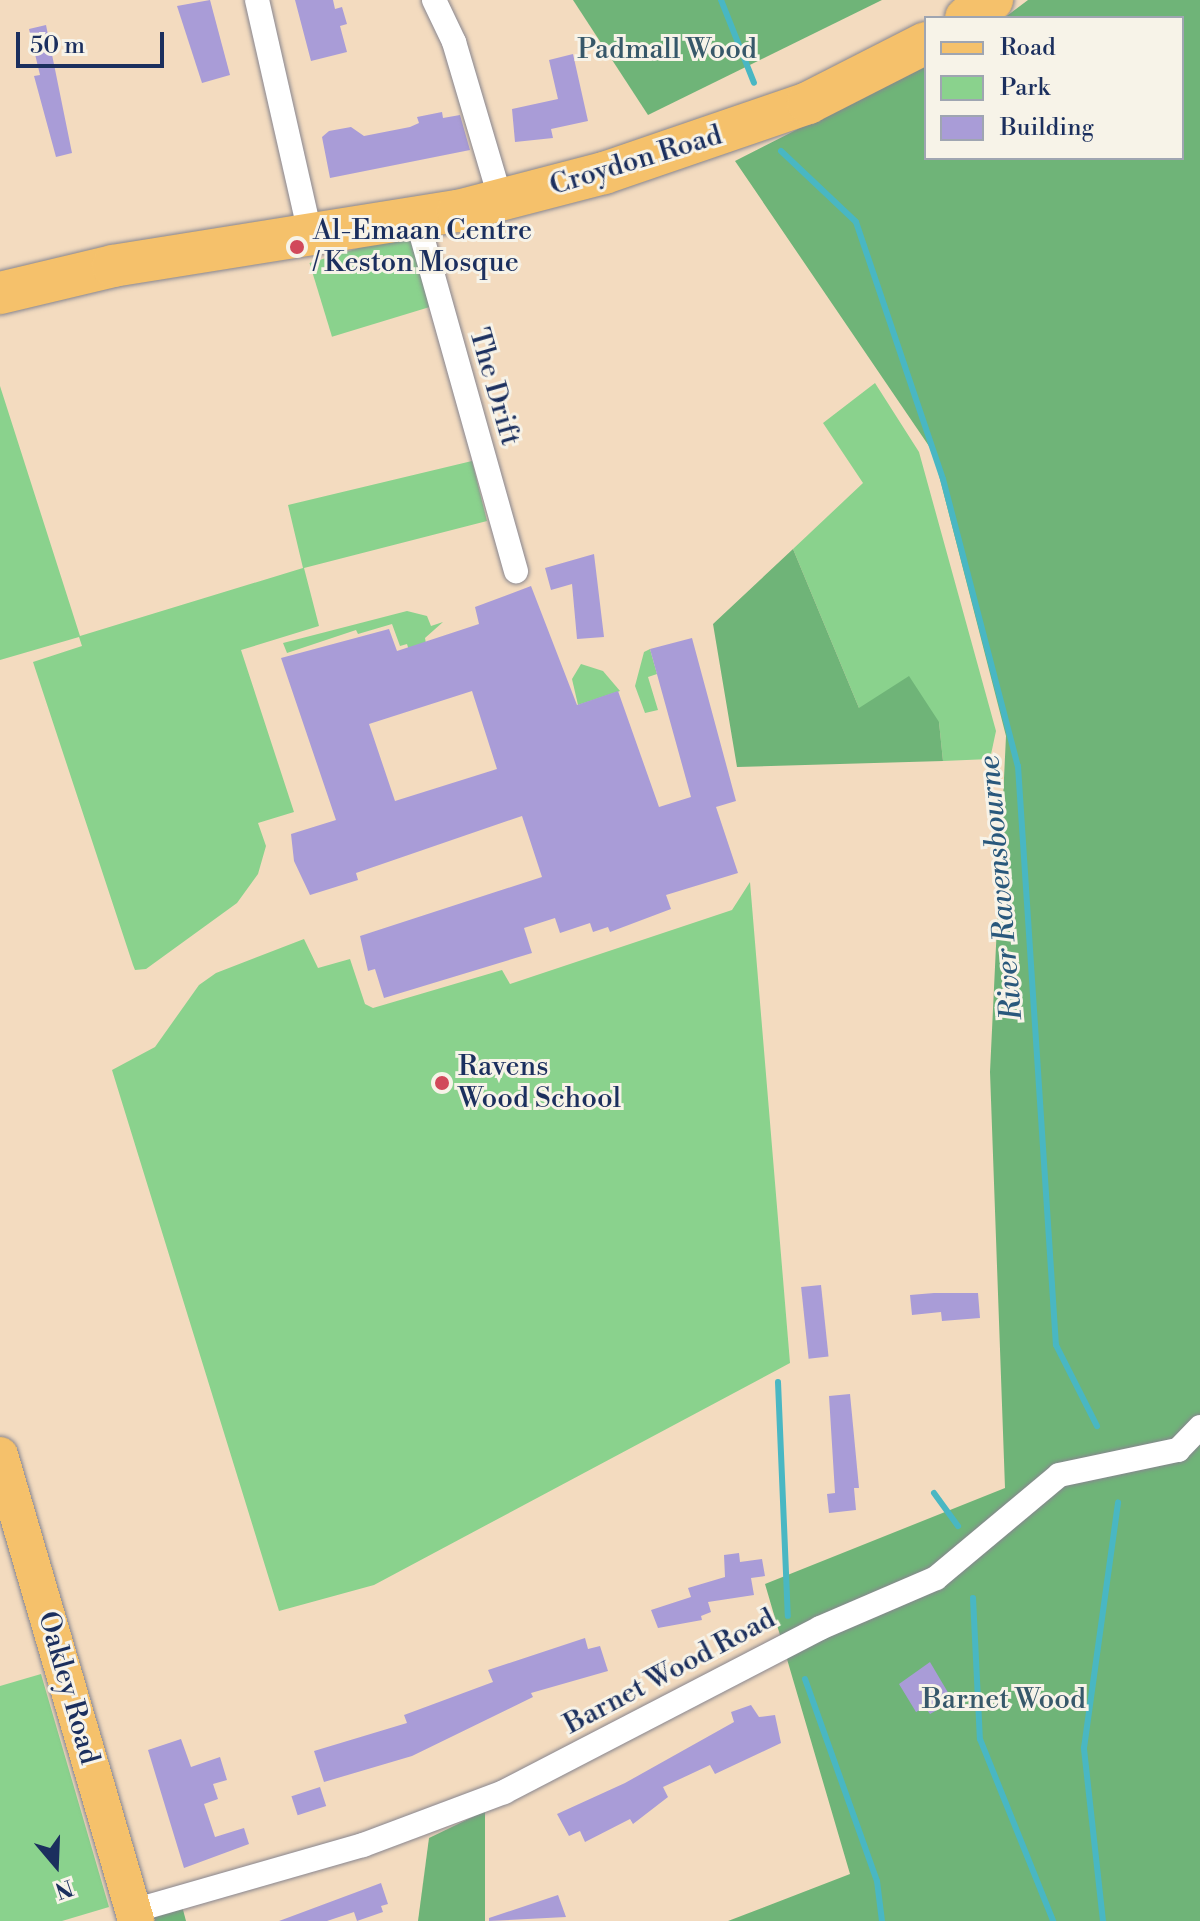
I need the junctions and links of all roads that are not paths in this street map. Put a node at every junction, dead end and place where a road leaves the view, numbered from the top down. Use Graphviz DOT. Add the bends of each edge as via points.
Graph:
graph roads {
  1 [pos="257,0"];
  2 [pos="434,0"];
  3 [pos="992,0"];
  4 [pos="969,16"];
  5 [pos="924,44"];
  6 [pos="501,201"];
  7 [pos="417,219"];
  8 [pos="310,233"];
  9 [pos="0,293"];
  10 [pos="516,571"];
  11 [pos="1200,1427"];
  12 [pos="0,1455"];
  13 [pos="134,1916"];
  1 -- 8 [label="street"];
  2 -- 6 [label="street" via="454,42"];
  3 -- 4 [label="highway"];
  5 -- 6 [label="highway, Croydon Road" via="836,91 759,121"];
  6 -- 7 [label="highway, Croydon Road"];
  7 -- 8 [label="highway, Croydon Road"];
  7 -- 10 [label="street, The Drift"];
  8 -- 9 [label="highway, Croydon Road" via="113,266"];
  11 -- 13 [label="street, Barnet Wood Road" via="1178,1450 1059,1475 936,1578 808,1634 504,1792 363,1845"];
  12 -- 13 [label="main road, Oakley Road"];
}
